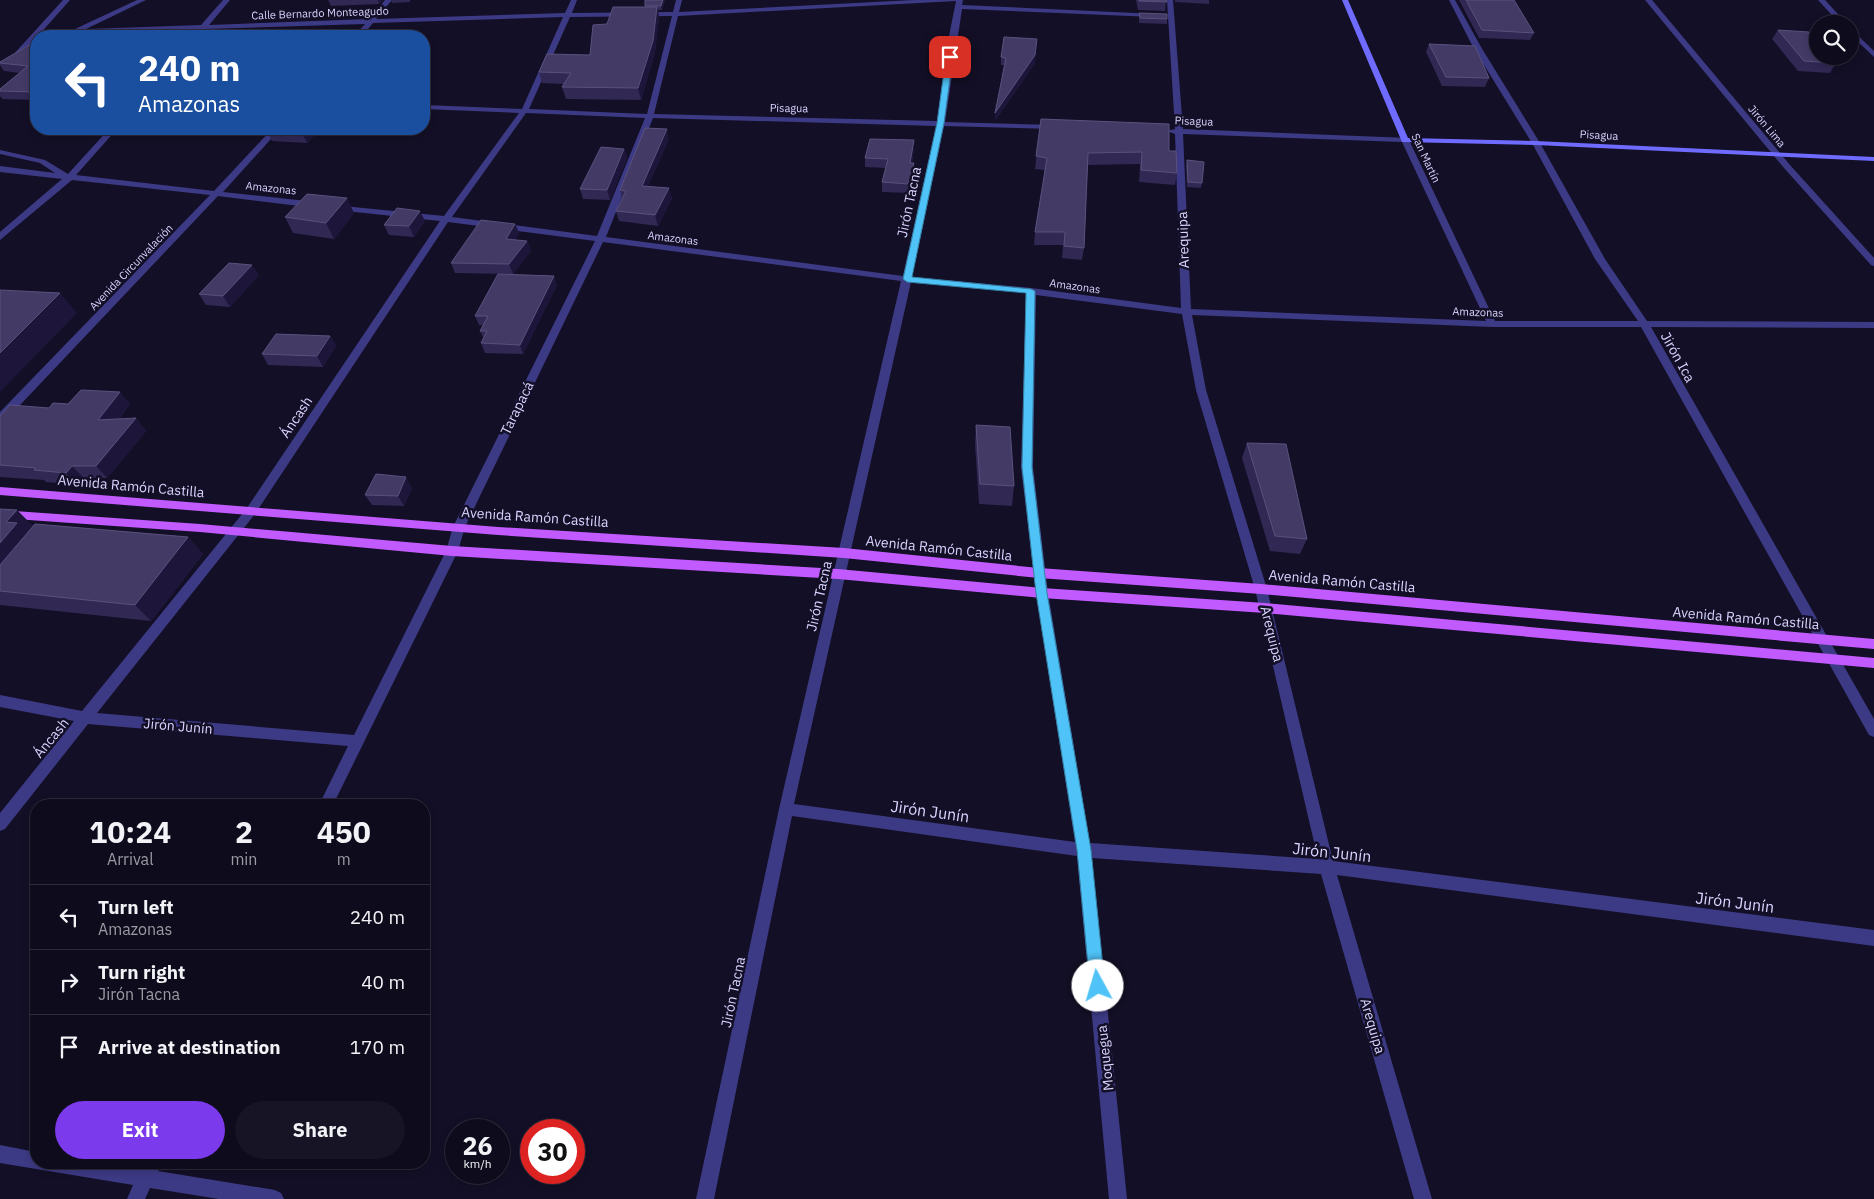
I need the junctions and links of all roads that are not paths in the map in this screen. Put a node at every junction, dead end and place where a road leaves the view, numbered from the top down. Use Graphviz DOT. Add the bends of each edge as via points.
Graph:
graph roads {
  1 [pos="67,0"];
  2 [pos="143,0"];
  3 [pos="227,0"];
  4 [pos="389,0"];
  5 [pos="574,0"];
  6 [pos="679,0"];
  7 [pos="1170,0"];
  8 [pos="1345,0"];
  9 [pos="1452,0"];
  10 [pos="1648,0"];
  11 [pos="1822,0"];
  12 [pos="958,2"];
  13 [pos="764,4"];
  14 [pos="676,14"];
  15 [pos="566,15"];
  16 [pos="1172,15"];
  17 [pos="1836,15"];
  18 [pos="371,21"];
  19 [pos="202,27"];
  20 [pos="40,30"];
  21 [pos="79,30"];
  22 [pos="108,30"];
  23 [pos="200,30"];
  24 [pos="363,30"];
  25 [pos="1859,39"];
  26 [pos="30,41"];
  27 [pos="30,51"];
  28 [pos="1874,55"];
  29 [pos="16,57"];
  30 [pos="8,60"];
  31 [pos="430,107"];
  32 [pos="525,110"];
  33 [pos="650,116"];
  34 [pos="941,123"];
  35 [pos="1060,127"];
  36 [pos="1160,131"];
  37 [pos="1180,131"];
  38 [pos="107,135"];
  39 [pos="270,135"];
  40 [pos="1405,140"];
  41 [pos="1536,143"];
  42 [pos="0,152"];
  43 [pos="1776,155"];
  44 [pos="1874,159"];
  45 [pos="0,169"];
  46 [pos="66,178"];
  47 [pos="216,194"];
  48 [pos="446,219"];
  49 [pos="0,237"];
  50 [pos="600,240"];
  51 [pos="1874,263"];
  52 [pos="907,279"];
  53 [pos="1031,291"];
  54 [pos="1186,312"];
  55 [pos="1492,324"];
  56 [pos="1645,325"];
  57 [pos="1874,325"];
  58 [pos="0,419"];
  59 [pos="0,491"];
  60 [pos="251,511"];
  61 [pos="0,514"];
  62 [pos="63,518"];
  63 [pos="459,527"];
  64 [pos="235,532"];
  65 [pos="50,534"];
  66 [pos="452,551"];
  67 [pos="844,553"];
  68 [pos="1039,573"];
  69 [pos="838,574"];
  70 [pos="1261,589"];
  71 [pos="1042,593"];
  72 [pos="1266,608"];
  73 [pos="1821,640"];
  74 [pos="1874,644"];
  75 [pos="1833,660"];
  76 [pos="1874,663"];
  77 [pos="0,701"];
  78 [pos="86,718"];
  79 [pos="1874,731"];
  80 [pos="358,741"];
  81 [pos="329,799"];
  82 [pos="786,808"];
  83 [pos="0,824"];
  84 [pos="1084,850"];
  85 [pos="1327,867"];
  86 [pos="1874,938"];
  87 [pos="0,1154"];
  88 [pos="30,1160"];
  89 [pos="84,1169"];
  90 [pos="150,1169"];
  91 [pos="145,1180"];
  92 [pos="136,1199"];
  93 [pos="276,1199"];
  94 [pos="705,1199"];
  95 [pos="1118,1199"];
  96 [pos="1423,1199"];
  1 -- 20 [label="street"];
  2 -- 21 [label="street"];
  3 -- 19 [label="street"];
  4 -- 18 [label="street"];
  5 -- 15 [label="street, Áncash"];
  6 -- 14 [label="street, Tarapacá"];
  7 -- 16 [label="street, Arequipa"];
  8 -- 40 [label="street, San Martín"];
  9 -- 41 [label="street, Jirón Ica"];
  10 -- 43 [label="street, Jirón Lima"];
  11 -- 17 [label="street"];
  12 -- 13 [label="street, Calle Bernardo Monteagudo"];
  12 -- 16 [label="street, Calle Bernardo Monteagudo"];
  12 -- 34 [label="street, Jirón Tacna"];
  13 -- 14 [label="street, Calle Bernardo Monteagudo"];
  14 -- 15 [label="street, Calle Bernardo Monteagudo"];
  14 -- 33 [label="street, Tarapacá"];
  15 -- 18 [label="street, Calle Bernardo Monteagudo"];
  15 -- 32 [label="street, Áncash" via="559,38"];
  16 -- 37 [label="street, Arequipa"];
  18 -- 19 [label="street, Calle Bernardo Monteagudo"];
  18 -- 24 [label="street"];
  19 -- 22 [label="street, Calle Bernardo Monteagudo"];
  19 -- 23 [label="street"];
  25 -- 28 [label="street"];
  26 -- 29 [label="street"];
  27 -- 29 [label="street"];
  29 -- 30 [label="street"];
  31 -- 32 [label="street, Pisagua"];
  32 -- 33 [label="street, Pisagua"];
  32 -- 48 [label="street, Áncash"];
  33 -- 34 [label="street, Pisagua"];
  33 -- 50 [label="street, Tarapacá"];
  34 -- 35 [label="street, Pisagua"];
  34 -- 52 [label="street, Jirón Tacna"];
  36 -- 37 [label="street, Pisagua"];
  37 -- 40 [label="street, Pisagua"];
  37 -- 54 [label="street, Arequipa"];
  38 -- 46 [label="street"];
  39 -- 47 [label="street, Avenida Circunvalación"];
  40 -- 41 [label="street, Pisagua"];
  40 -- 55 [label="street, San Martín"];
  41 -- 43 [label="street, Pisagua"];
  41 -- 56 [label="street, Jirón Ica" via="1600,258"];
  42 -- 46 [label="street" via="48,163"];
  43 -- 44 [label="street, Pisagua"];
  43 -- 51 [label="street, Jirón Lima"];
  45 -- 46 [label="street, Amazonas"];
  46 -- 47 [label="street, Amazonas"];
  46 -- 49 [label="street"];
  47 -- 48 [label="street, Amazonas"];
  47 -- 58 [label="street, Avenida Circunvalación"];
  48 -- 50 [label="street, Amazonas"];
  48 -- 60 [label="street, Áncash"];
  50 -- 52 [label="street, Amazonas"];
  50 -- 63 [label="street, Tarapacá"];
  52 -- 53 [label="street, Amazonas"];
  52 -- 67 [label="street, Jirón Tacna"];
  53 -- 54 [label="street, Amazonas"];
  53 -- 68 [label="street, Moquegua" via="1027,467"];
  54 -- 55 [label="street, Amazonas"];
  54 -- 70 [label="street, Arequipa" via="1201,390"];
  55 -- 56 [label="street, Amazonas"];
  56 -- 57 [label="street, Amazonas"];
  56 -- 73 [label="street, Jirón Ica"];
  59 -- 60 [label="main road, Avenida Ramón Castilla"];
  60 -- 63 [label="main road, Avenida Ramón Castilla"];
  60 -- 64 [label="street, Áncash"];
  61 -- 62 [label="main road"];
  62 -- 64 [label="main road"];
  62 -- 65 [label="main road"];
  63 -- 66 [label="street, Tarapacá"];
  63 -- 67 [label="main road, Avenida Ramón Castilla"];
  64 -- 66 [label="main road"];
  64 -- 78 [label="street, Áncash"];
  66 -- 69 [label="main road"];
  66 -- 80 [label="street, Tarapacá"];
  67 -- 68 [label="main road, Avenida Ramón Castilla"];
  67 -- 69 [label="street, Jirón Tacna"];
  68 -- 70 [label="main road, Avenida Ramón Castilla"];
  68 -- 71 [label="street, Moquegua"];
  69 -- 71 [label="main road"];
  69 -- 82 [label="street, Jirón Tacna"];
  70 -- 72 [label="street, Arequipa"];
  70 -- 73 [label="main road, Avenida Ramón Castilla"];
  71 -- 72 [label="main road"];
  71 -- 84 [label="street, Moquegua"];
  72 -- 75 [label="main road"];
  72 -- 85 [label="street, Arequipa"];
  73 -- 74 [label="main road, Avenida Ramón Castilla"];
  73 -- 75 [label="street, Jirón Ica"];
  75 -- 76 [label="main road"];
  75 -- 79 [label="street, Jirón Ica"];
  77 -- 78 [label="street, Jirón Junín"];
  78 -- 80 [label="street, Jirón Junín"];
  78 -- 83 [label="street, Áncash"];
  80 -- 81 [label="street, Tarapacá"];
  82 -- 84 [label="street, Jirón Junín"];
  82 -- 94 [label="street, Jirón Tacna"];
  84 -- 85 [label="street, Jirón Junín"];
  84 -- 95 [label="street, Moquegua"];
  85 -- 86 [label="street, Jirón Junín"];
  85 -- 96 [label="street, Arequipa"];
  87 -- 88 [label="street"];
  89 -- 91 [label="street"];
  90 -- 91 [label="street"];
  91 -- 92 [label="street"];
  91 -- 93 [label="street"];
}
